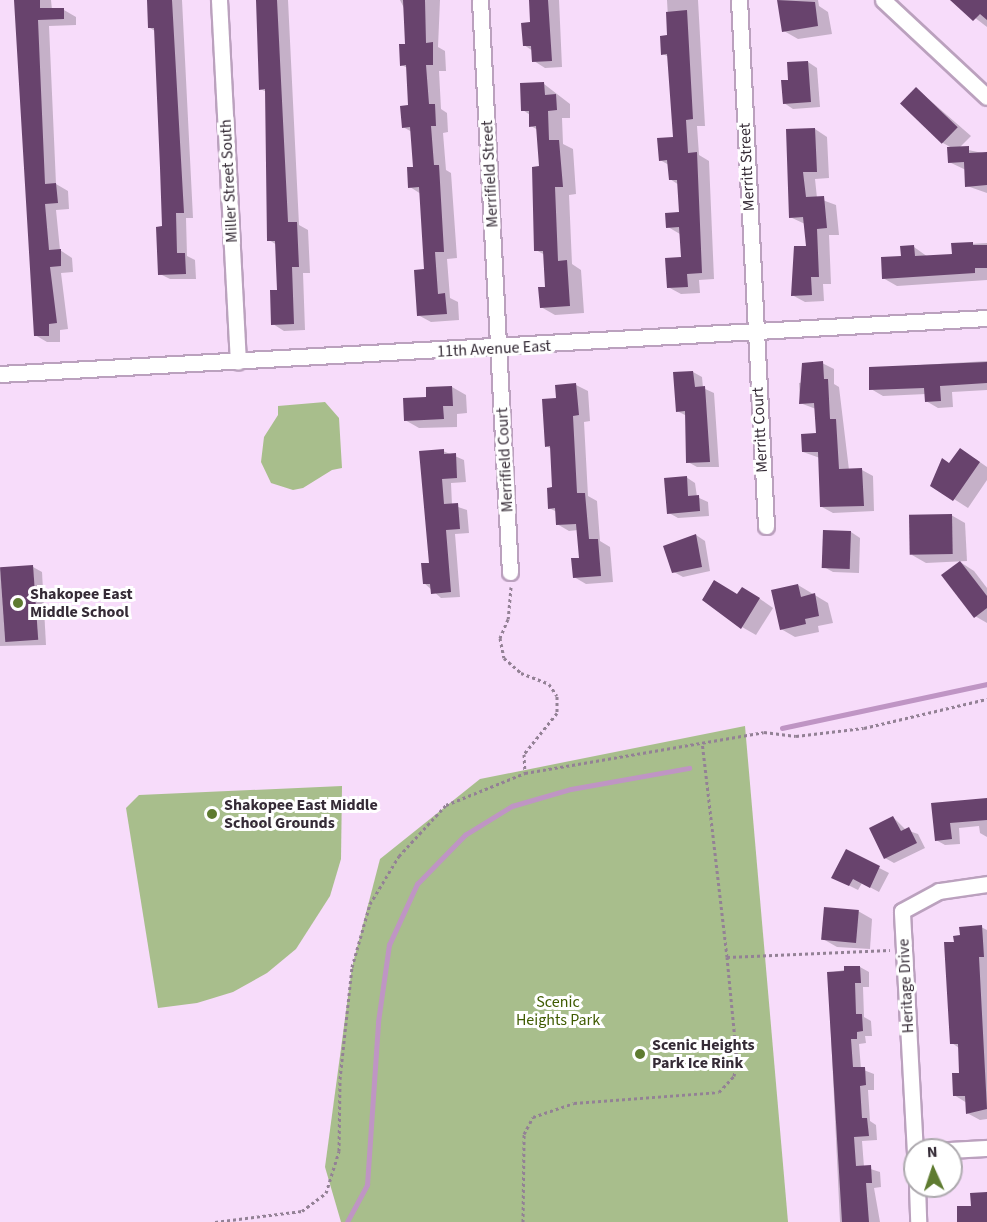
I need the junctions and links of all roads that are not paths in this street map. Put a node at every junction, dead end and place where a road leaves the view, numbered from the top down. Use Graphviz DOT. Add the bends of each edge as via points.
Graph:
graph roads {
  1 [pos="219,0"];
  2 [pos="480,0"];
  3 [pos="739,0"];
  4 [pos="883,0"];
  5 [pos="987,97"];
  6 [pos="987,318"];
  7 [pos="754,333"];
  8 [pos="500,349"];
  9 [pos="238,362"];
  10 [pos="0,374"];
  11 [pos="766,526"];
  12 [pos="510,572"];
  13 [pos="987,884"];
  14 [pos="914,1138"];
  15 [pos="987,1148"];
  16 [pos="963,1149"];
  17 [pos="917,1198"];
  18 [pos="918,1222"];
  1 -- 9 [label="street, Miller Street South"];
  2 -- 8 [label="street, Merrifield Street"];
  3 -- 7 [label="street, Merritt Street"];
  4 -- 5 [label="street"];
  6 -- 7 [label="street, 11th Avenue East"];
  7 -- 8 [label="street, 11th Avenue East"];
  7 -- 11 [label="street, Merritt Court"];
  8 -- 9 [label="street, 11th Avenue East"];
  8 -- 12 [label="street, Merrifield Court"];
  9 -- 10 [label="street, 11th Avenue East"];
  13 -- 14 [label="street, Heritage Drive" via="939,891 902,911"];
  15 -- 16 [label="street"];
  17 -- 18 [label="street"];
}
